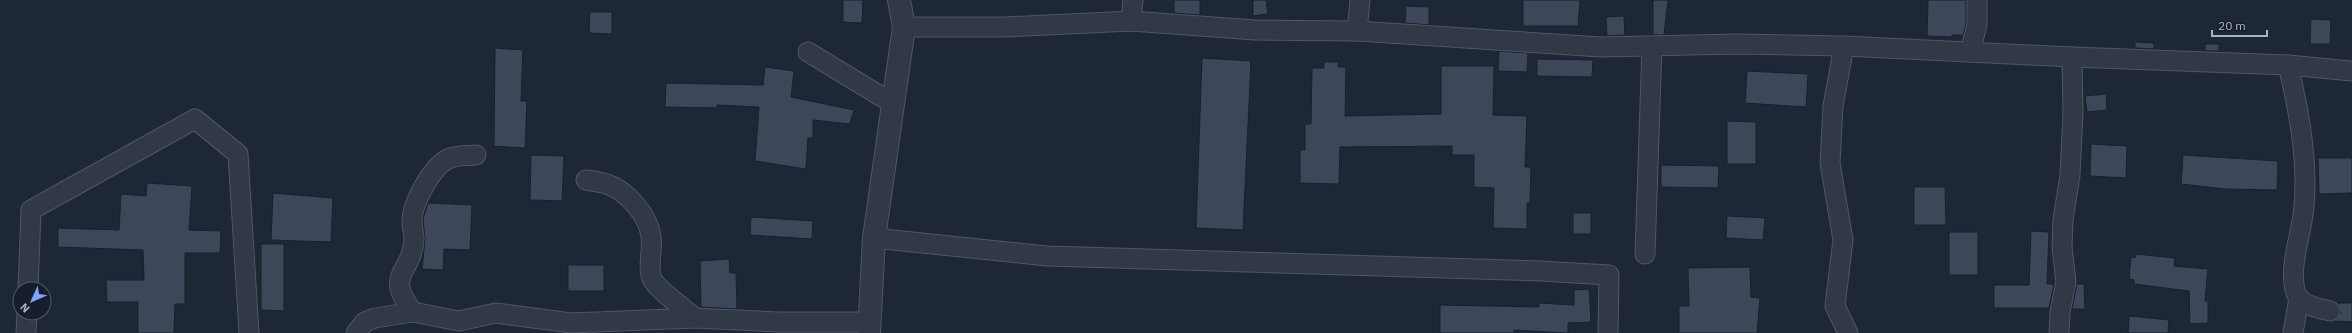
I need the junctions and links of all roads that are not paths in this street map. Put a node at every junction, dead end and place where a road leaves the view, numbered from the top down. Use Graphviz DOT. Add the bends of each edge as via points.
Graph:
graph roads {
  1 [pos="899,0"];
  2 [pos="1133,0"];
  3 [pos="1360,0"];
  4 [pos="1977,0"];
  5 [pos="1131,21"];
  6 [pos="904,27"];
  7 [pos="1357,31"];
  8 [pos="1652,46"];
  9 [pos="1844,46"];
  10 [pos="808,52"];
  11 [pos="1970,52"];
  12 [pos="2072,58"];
  13 [pos="2288,65"];
  14 [pos="2352,71"];
  15 [pos="892,104"];
  16 [pos="476,155"];
  17 [pos="586,180"];
  18 [pos="874,238"];
  19 [pos="1645,254"];
  20 [pos="28,281"];
  21 [pos="2299,298"];
  22 [pos="2330,311"];
  23 [pos="413,312"];
  24 [pos="695,318"];
  25 [pos="27,321"];
  26 [pos="869,327"];
  27 [pos="26,333"];
  28 [pos="249,333"];
  29 [pos="356,333"];
  30 [pos="1608,333"];
  31 [pos="1848,333"];
  32 [pos="2059,333"];
  33 [pos="2293,333"];
  1 -- 6 [label="street"];
  2 -- 5 [label="street"];
  3 -- 7 [label="street"];
  4 -- 11 [label="street" via="1977,25"];
  5 -- 6 [label="street" via="1005,27"];
  5 -- 7 [label="street" via="1255,30"];
  6 -- 15 [label="street"];
  7 -- 8 [label="street" via="1601,48"];
  8 -- 9 [label="street"];
  8 -- 19 [label="street"];
  9 -- 11 [label="street"];
  9 -- 31 [label="street" via="1832,106 1830,164 1843,240 1836,306"];
  10 -- 15 [label="street"];
  11 -- 12 [label="street"];
  12 -- 13 [label="street"];
  12 -- 32 [label="street" via="2070,175 2063,220 2062,248 2066,282"];
  13 -- 14 [label="street"];
  13 -- 21 [label="street" via="2300,114 2303,155 2304,205 2293,268 2295,292"];
  15 -- 18 [label="street"];
  16 -- 23 [label="street" via="448,159 430,175 413,210 414,239 398,288"];
  17 -- 24 [label="street" via="608,185 626,196 642,214 652,236 651,276 656,286"];
  18 -- 26 [label="street"];
  18 -- 30 [label="street" via="1047,256 1610,275"];
  20 -- 28 [label="street" via="31,210 195,119 238,154"];
  21 -- 22 [label="street" via="2311,307"];
  21 -- 33 [label="street"];
  23 -- 24 [label="street" via="458,321 496,314 571,323"];
  23 -- 29 [label="street" via="375,318 365,322"];
  24 -- 26 [label="street"];
  25 -- 27 [label="street"];
}
